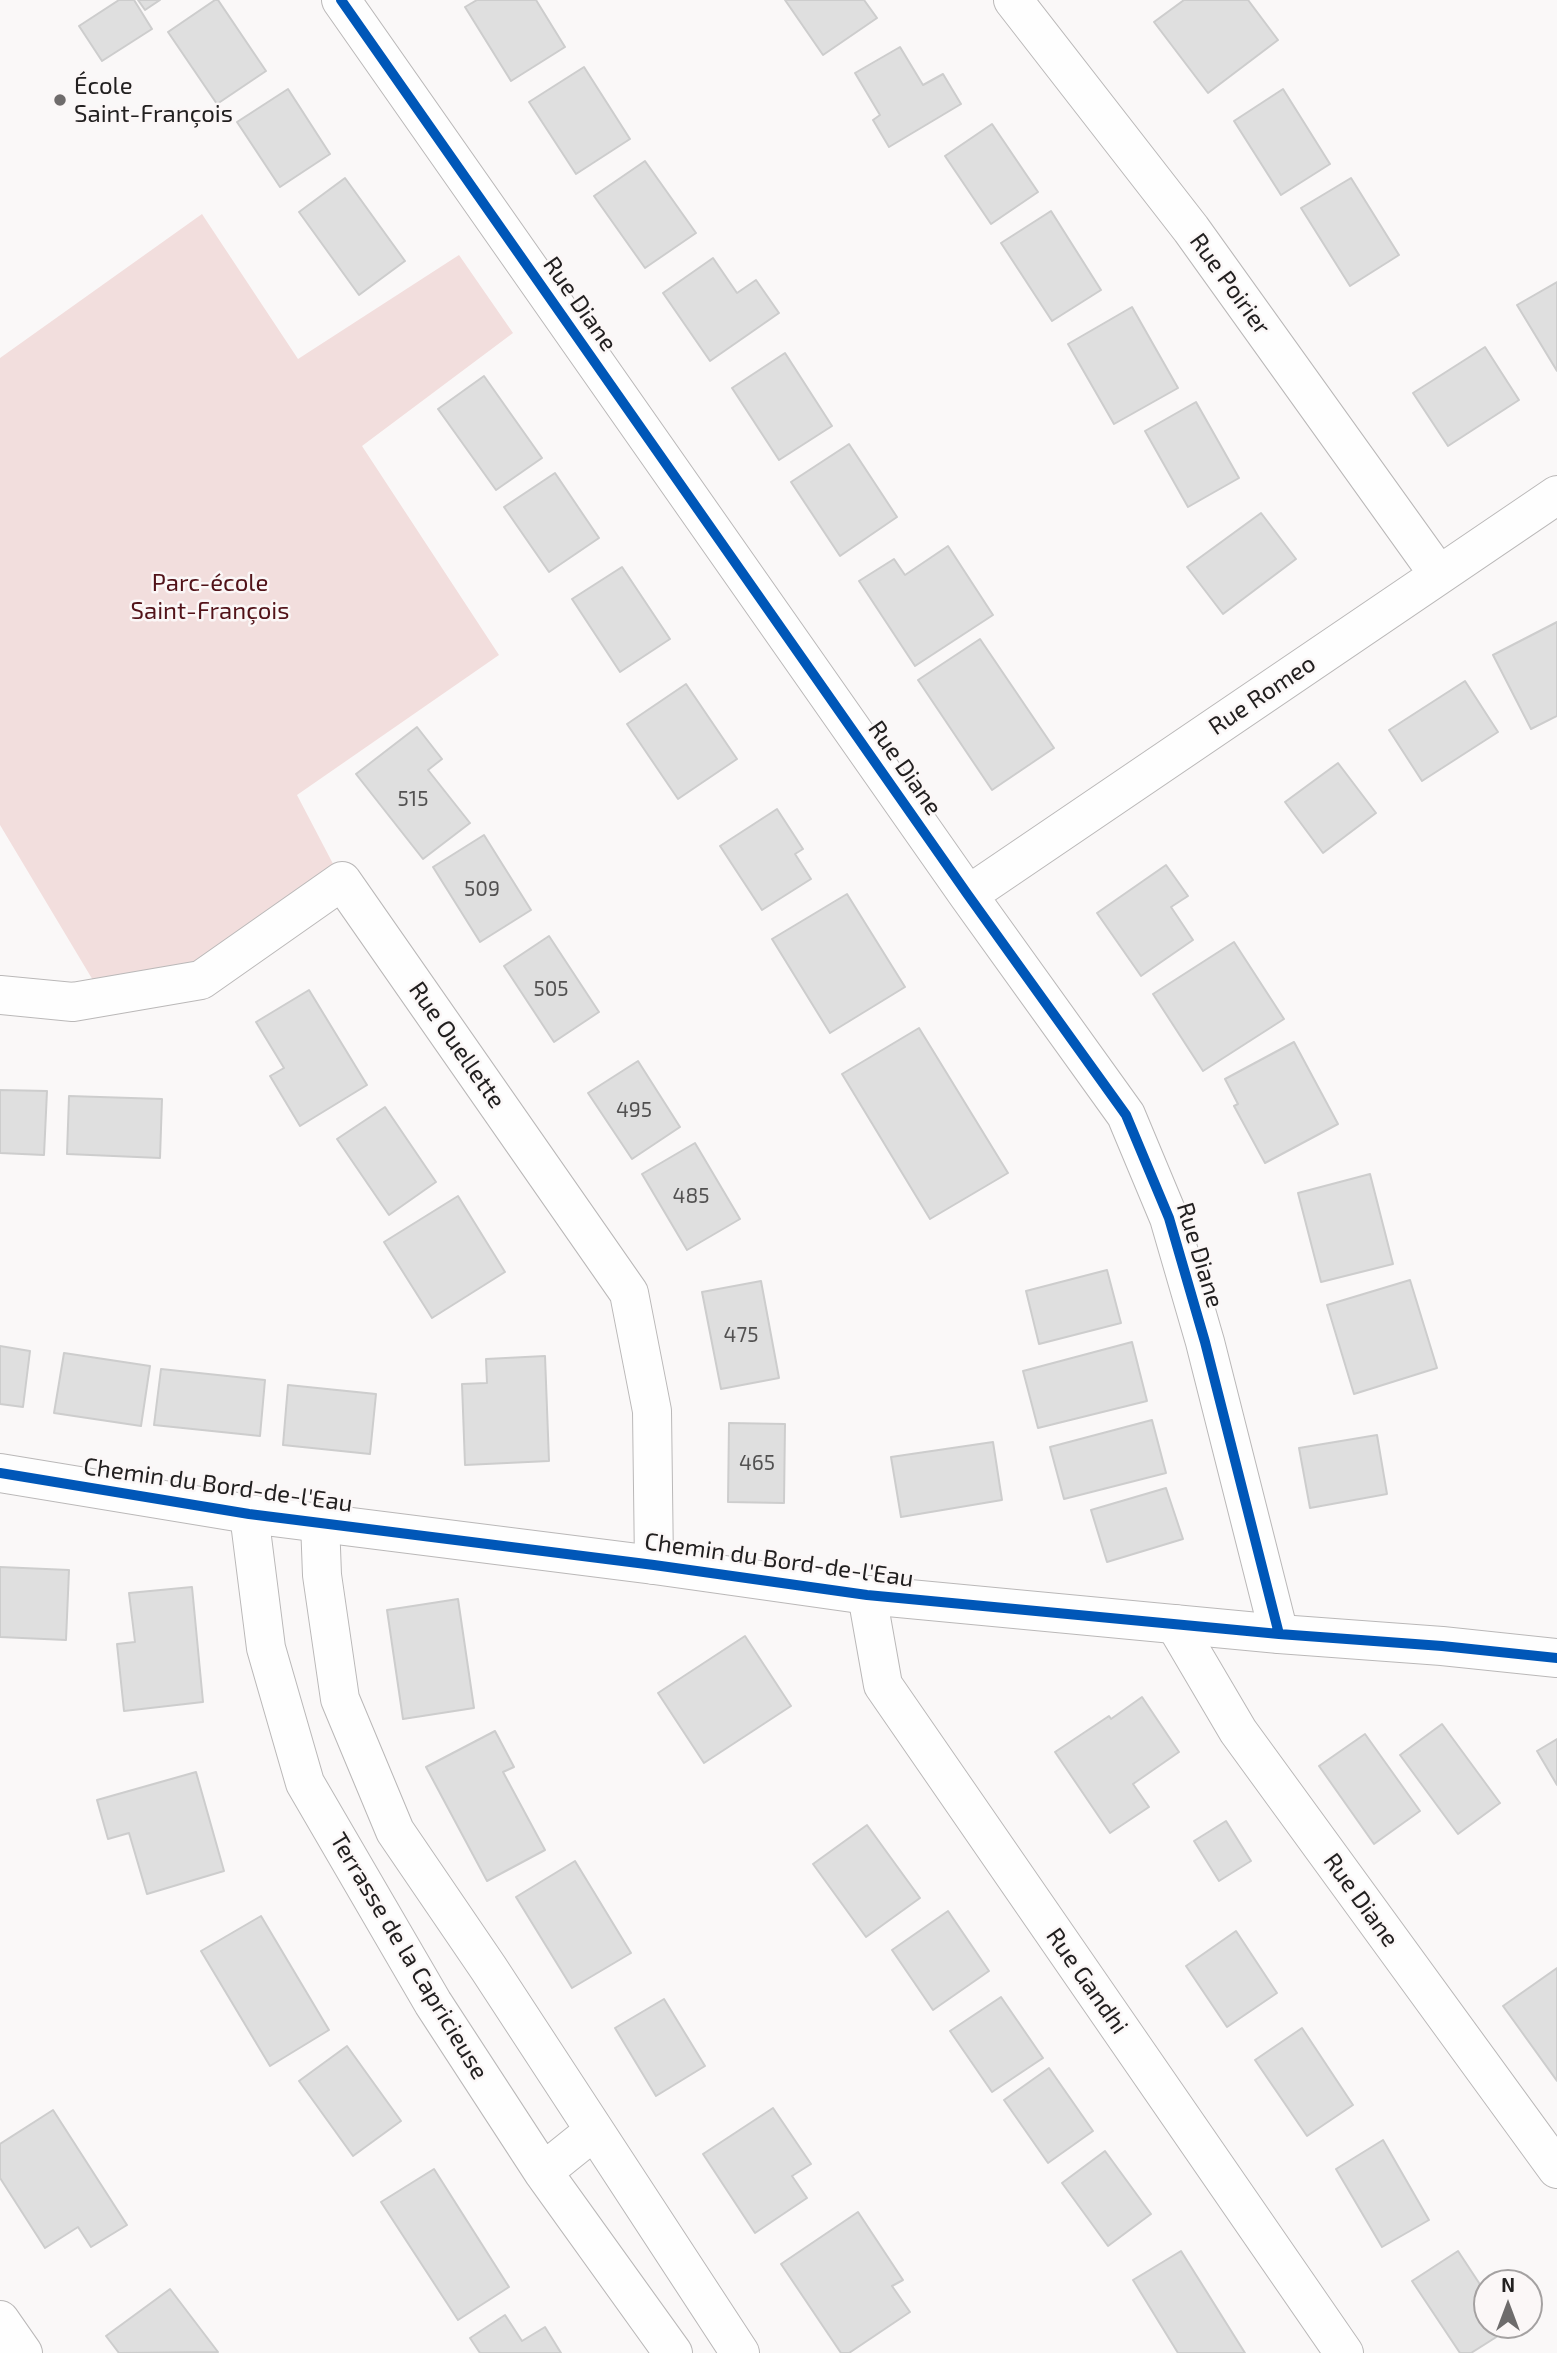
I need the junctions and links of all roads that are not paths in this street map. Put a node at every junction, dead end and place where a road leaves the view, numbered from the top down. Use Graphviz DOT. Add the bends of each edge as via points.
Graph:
graph roads {
  1 [pos="341,0"];
  2 [pos="1013,0"];
  3 [pos="1557,495"];
  4 [pos="1439,575"];
  5 [pos="968,895"];
  6 [pos="0,995"];
  7 [pos="0,1473"];
  8 [pos="249,1514"];
  9 [pos="320,1522"];
  10 [pos="654,1565"];
  11 [pos="867,1595"];
  12 [pos="1175,1624"];
  13 [pos="1279,1634"];
  14 [pos="1557,1658"];
  15 [pos="594,2132"];
  16 [pos="1557,2169"];
  17 [pos="544,2172"];
  18 [pos="0,2320"];
  19 [pos="23,2353"];
  20 [pos="673,2353"];
  21 [pos="740,2353"];
  22 [pos="1344,2353"];
  1 -- 5 [label="street, Rue Diane"];
  2 -- 4 [label="street, Rue Poirier" via="1191,229"];
  3 -- 4 [label="street, Rue Romeo"];
  4 -- 5 [label="street, Rue Romeo"];
  5 -- 13 [label="street, Rue Diane" via="1126,1115 1180,1255"];
  6 -- 10 [label="street, Rue Ouellette" via="73,1002 201,980 342,881 629,1293 652,1410"];
  7 -- 8 [label="street, Chemin du Bord-de-l'Eau"];
  8 -- 9 [label="street, Chemin du Bord-de-l'Eau"];
  8 -- 17 [label="street, Terrasse de la Capricieuse" via="266,1648 305,1783 433,2003"];
  9 -- 10 [label="street, Chemin du Bord-de-l'Eau"];
  9 -- 15 [label="street" via="322,1575 340,1699 395,1831"];
  10 -- 11 [label="street, Chemin du Bord-de-l'Eau"];
  11 -- 12 [label="street, Chemin du Bord-de-l'Eau"];
  11 -- 22 [label="street, Rue Gandhi" via="883,1685"];
  12 -- 13 [label="street, Chemin du Bord-de-l'Eau"];
  12 -- 16 [label="street, Rue Diane" via="1238,1731"];
  13 -- 14 [label="street, Chemin du Bord-de-l'Eau"];
  15 -- 17 [label="street"];
  15 -- 21 [label="street"];
  17 -- 20 [label="street, Terrasse de la Capricieuse"];
  18 -- 19 [label="street"];
}
